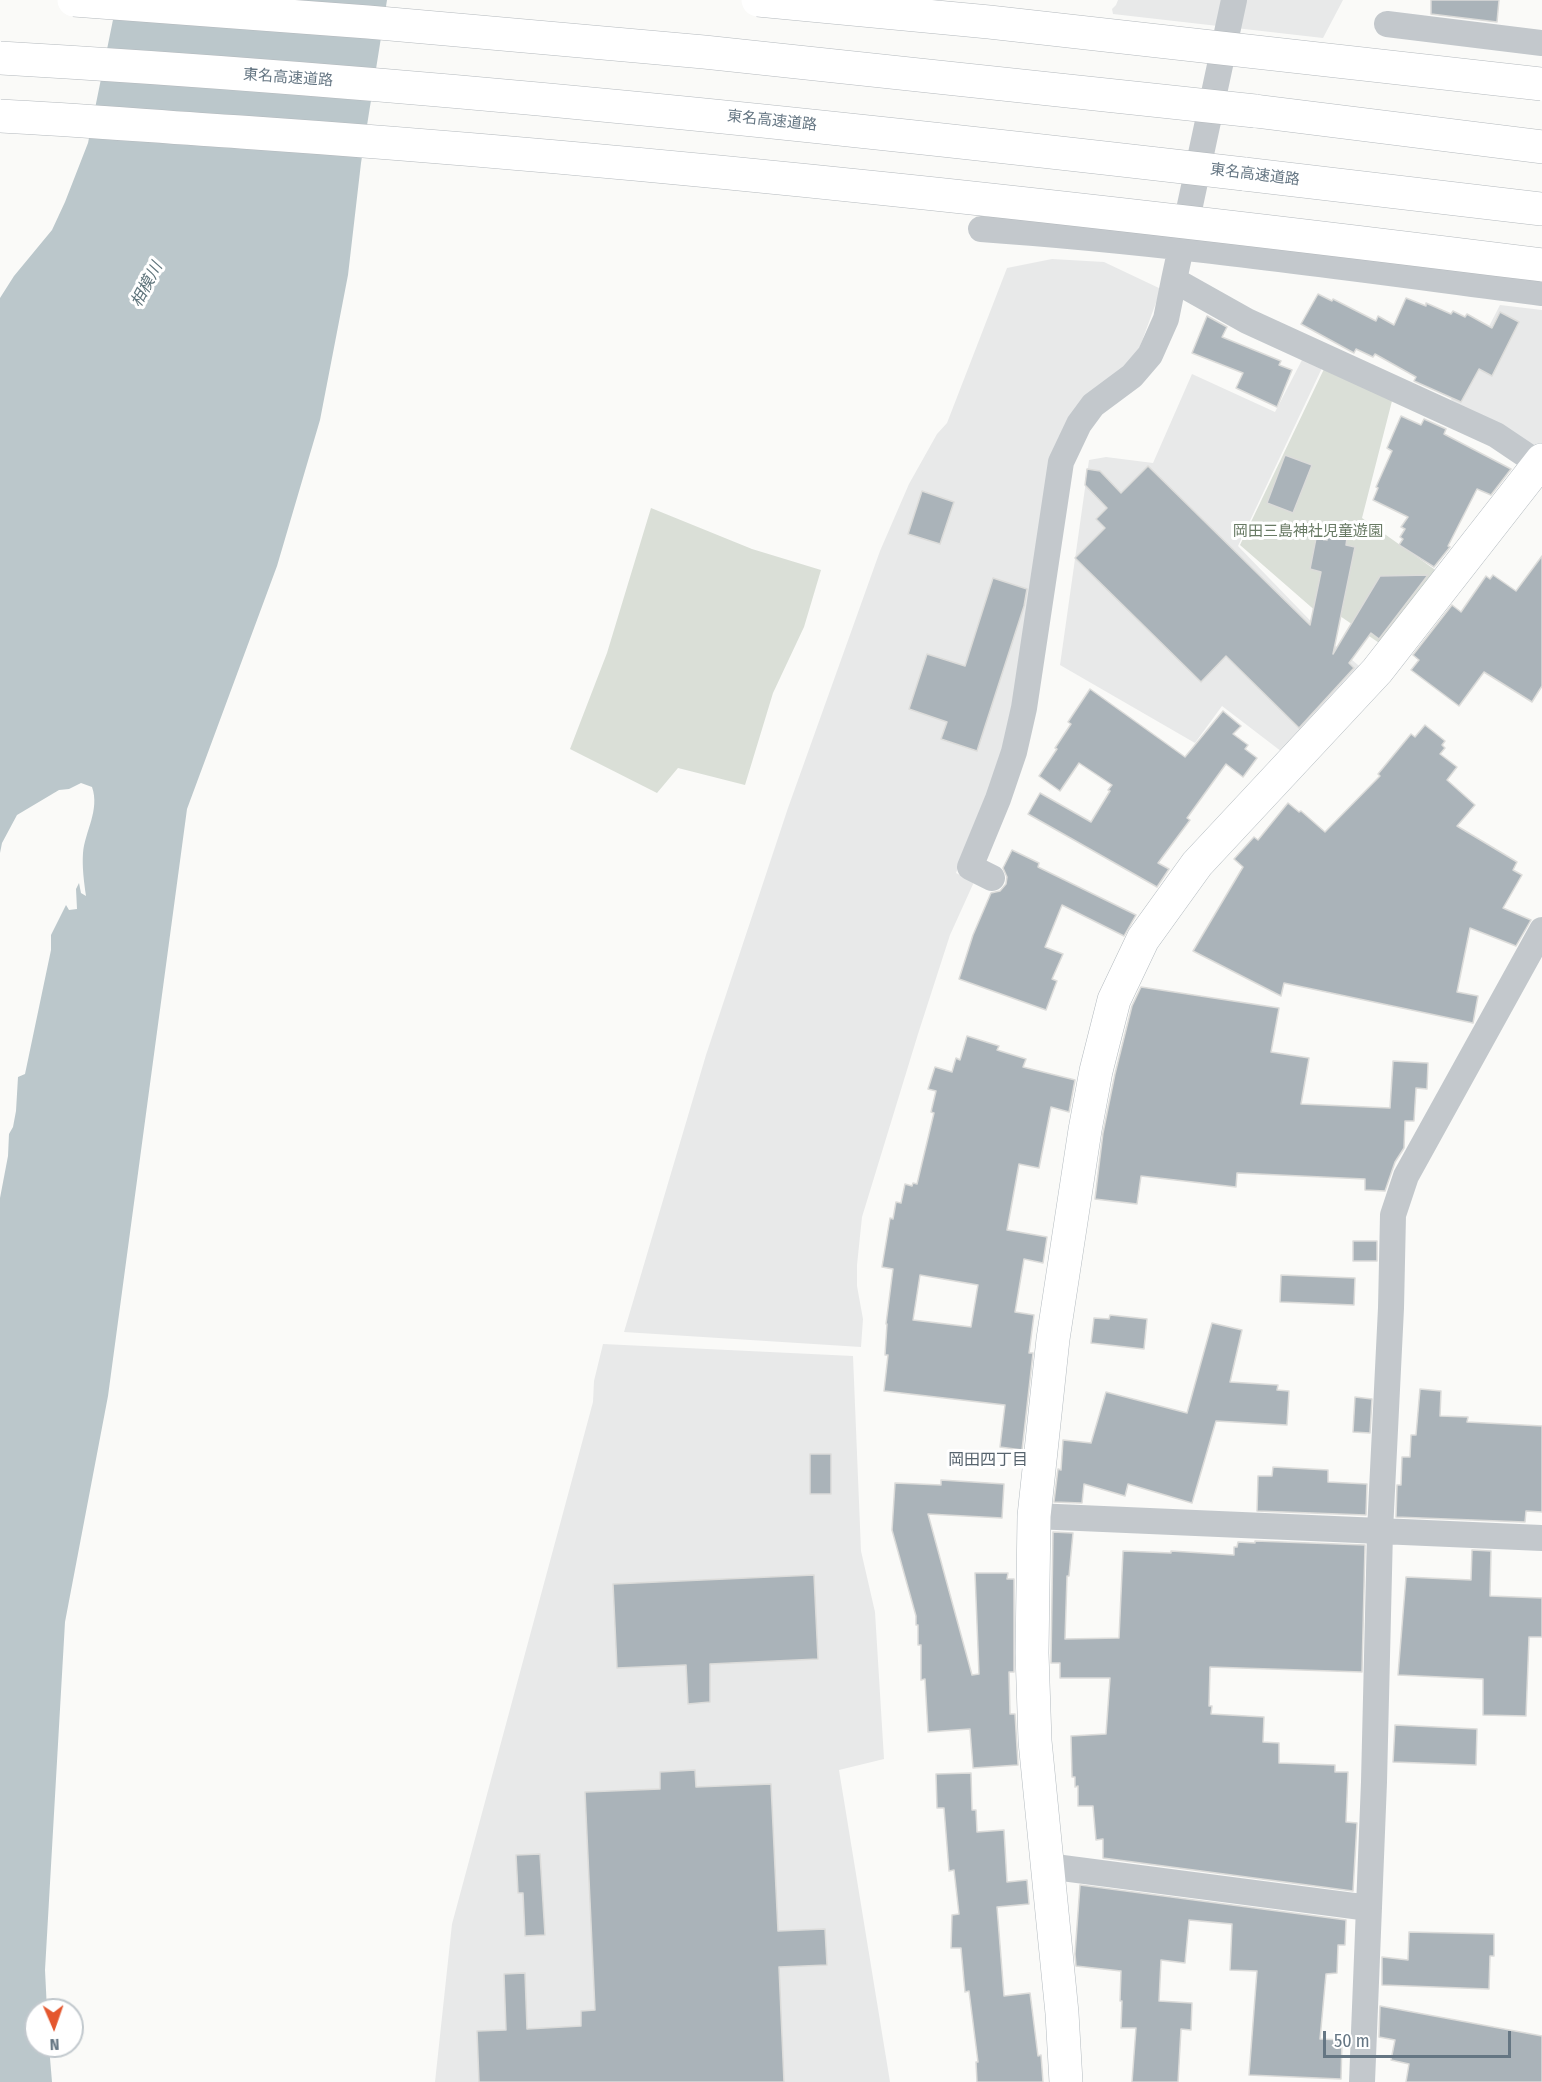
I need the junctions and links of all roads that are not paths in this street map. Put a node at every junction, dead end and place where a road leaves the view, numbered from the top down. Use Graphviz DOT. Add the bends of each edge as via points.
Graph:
graph roads {
  1 [pos="74,0"];
  2 [pos="758,0"];
  3 [pos="1234,0"];
  4 [pos="1387,24"];
  5 [pos="1542,43"];
  6 [pos="0,58"];
  7 [pos="1542,84"];
  8 [pos="0,116"];
  9 [pos="1542,147"];
  10 [pos="1542,209"];
  11 [pos="981,229"];
  12 [pos="1182,247"];
  13 [pos="1542,265"];
  14 [pos="1174,280"];
  15 [pos="1542,292"];
  16 [pos="1537,474"];
  17 [pos="992,878"];
  18 [pos="1542,930"];
  19 [pos="1034,1516"];
  20 [pos="1380,1531"];
  21 [pos="1542,1538"];
  22 [pos="1047,1866"];
  23 [pos="1369,1908"];
  24 [pos="1066,2082"];
  25 [pos="1362,2082"];
  1 -- 9 [label="main road, bridge" via="704,52 1244,110"];
  2 -- 7 [label="main road, bridge"];
  3 -- 12 [label="street"];
  4 -- 5 [label="street"];
  6 -- 10 [label="main road, 東名高速道路, bridge" via="366,83 700,114"];
  8 -- 13 [label="main road, bridge" via="363,140 701,169 1224,225"];
  11 -- 12 [label="street"];
  12 -- 14 [label="street"];
  12 -- 15 [label="street"];
  14 -- 16 [label="street" via="1247,321 1496,435"];
  14 -- 17 [label="street" via="1166,319 1150,355 1132,376 1093,405 1061,462 1032,661 1014,752 970,867"];
  16 -- 19 [label="main road" via="1377,671 1197,864 1131,961 1114,1000 1085,1130 1053,1339"];
  18 -- 20 [label="street" via="1406,1176 1393,1215"];
  19 -- 20 [label="street"];
  19 -- 22 [label="main road" via="1035,1741"];
  20 -- 21 [label="street"];
  20 -- 23 [label="street"];
  22 -- 23 [label="street"];
  22 -- 24 [label="main road"];
  23 -- 25 [label="street"];
}
